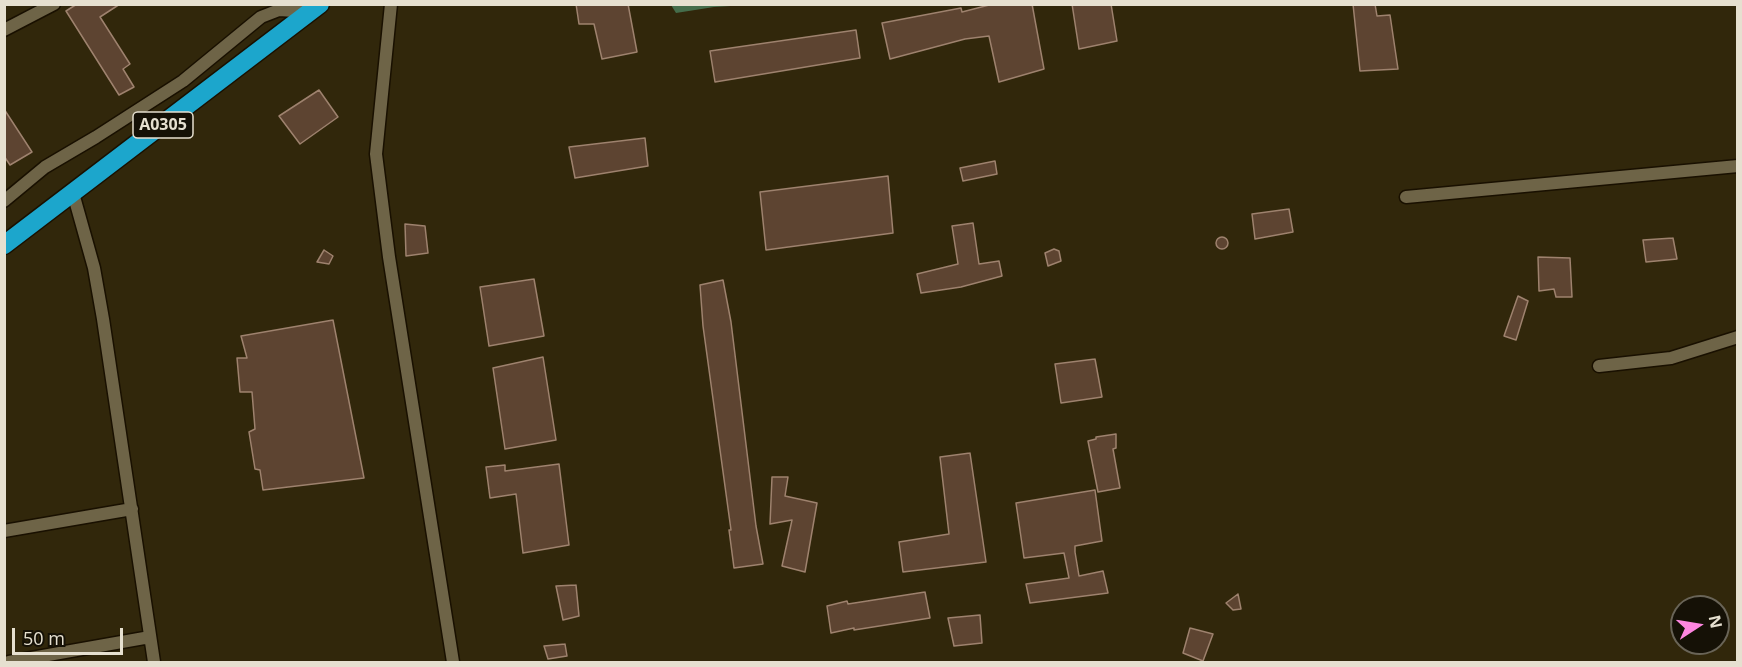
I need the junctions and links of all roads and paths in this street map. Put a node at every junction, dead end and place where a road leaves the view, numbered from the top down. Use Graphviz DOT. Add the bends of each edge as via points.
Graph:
graph roads {
  1 [pos="54,4"];
  2 [pos="391,4"];
  3 [pos="316,8"];
  4 [pos="4,30"];
  5 [pos="1737,166"];
  6 [pos="74,193"];
  7 [pos="1406,197"];
  8 [pos="4,201"];
  9 [pos="4,245"];
  10 [pos="1737,337"];
  11 [pos="1599,366"];
  12 [pos="132,509"];
  13 [pos="4,531"];
  14 [pos="150,637"];
  15 [pos="9,663"];
  16 [pos="154,663"];
  17 [pos="453,663"];
  1 -- 4 [label="street"];
  2 -- 17 [label="street" via="376,154"];
  3 -- 6 [label="highway, A0305"];
  3 -- 8 [label="street" via="279,10 261,17 183,81 45,167"];
  5 -- 7 [label="street"];
  6 -- 9 [label="highway, A0305"];
  6 -- 12 [label="street" via="94,268"];
  10 -- 11 [label="street" via="1671,358"];
  12 -- 13 [label="street"];
  12 -- 14 [label="street"];
  14 -- 15 [label="street"];
  14 -- 16 [label="street"];
}
